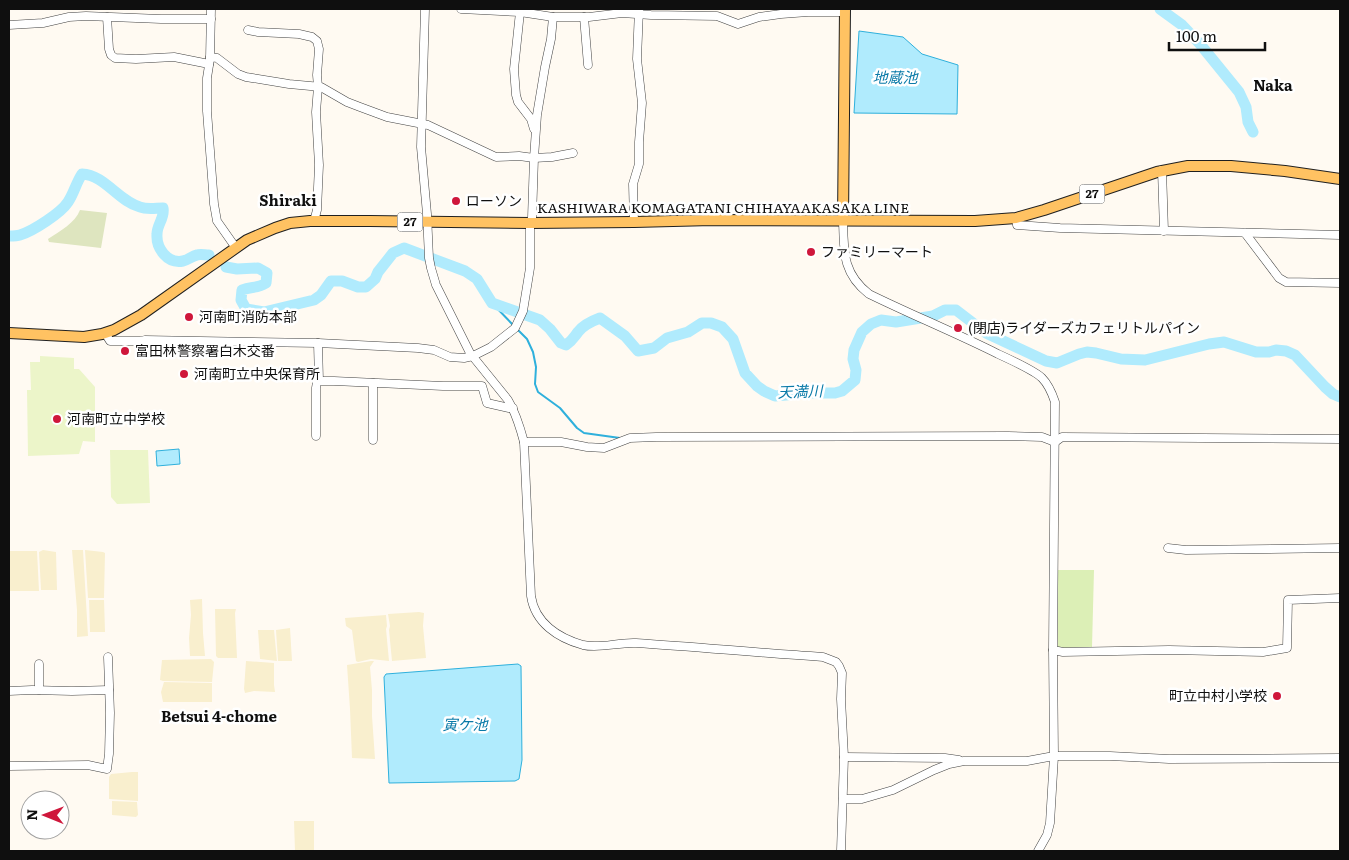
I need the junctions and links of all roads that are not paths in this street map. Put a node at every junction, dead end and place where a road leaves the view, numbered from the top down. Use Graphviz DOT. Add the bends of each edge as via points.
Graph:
graph roads {
  1 [pos="211,9"];
  2 [pos="425,9"];
  3 [pos="461,9"];
  4 [pos="845,10"];
  5 [pos="520,11"];
  6 [pos="639,12"];
  7 [pos="108,17"];
  8 [pos="553,17"];
  9 [pos="584,17"];
  10 [pos="211,19"];
  11 [pos="9,24"];
  12 [pos="248,30"];
  13 [pos="209,60"];
  14 [pos="588,66"];
  15 [pos="318,87"];
  16 [pos="422,123"];
  17 [pos="535,136"];
  18 [pos="573,153"];
  19 [pos="534,158"];
  20 [pos="1162,170"];
  21 [pos="1340,179"];
  22 [pos="1016,218"];
  23 [pos="843,220"];
  24 [pos="314,221"];
  25 [pos="427,222"];
  26 [pos="634,222"];
  27 [pos="530,223"];
  28 [pos="1164,231"];
  29 [pos="1244,233"];
  30 [pos="1340,235"];
  31 [pos="236,248"];
  32 [pos="1340,283"];
  33 [pos="105,333"];
  34 [pos="9,334"];
  35 [pos="318,343"];
  36 [pos="472,356"];
  37 [pos="319,381"];
  38 [pos="373,384"];
  39 [pos="513,408"];
  40 [pos="316,436"];
  41 [pos="1340,439"];
  42 [pos="373,440"];
  43 [pos="524,442"];
  44 [pos="1055,442"];
  45 [pos="1168,548"];
  46 [pos="1340,548"];
  47 [pos="1340,598"];
  48 [pos="1052,650"];
  49 [pos="108,658"];
  50 [pos="39,664"];
  51 [pos="39,690"];
  52 [pos="109,690"];
  53 [pos="9,691"];
  54 [pos="1054,756"];
  55 [pos="844,757"];
  56 [pos="1340,758"];
  57 [pos="964,761"];
  58 [pos="9,766"];
  59 [pos="843,799"];
  60 [pos="841,851"];
  61 [pos="1038,851"];
  1 -- 10 [label="street"];
  2 -- 16 [label="street"];
  3 -- 5 [label="street"];
  4 -- 6 [label="street" via="781,14 738,24 718,16"];
  4 -- 23 [label="main road"];
  5 -- 8 [label="street"];
  5 -- 17 [label="street" via="514,69 516,95 531,119"];
  6 -- 9 [label="street"];
  6 -- 26 [label="street" via="637,60 642,103 639,164 633,184"];
  7 -- 10 [label="street"];
  7 -- 11 [label="street" via="69,16 43,23"];
  7 -- 13 [label="street" via="109,49 115,58"];
  8 -- 9 [label="street"];
  8 -- 17 [label="street"];
  9 -- 14 [label="street"];
  10 -- 13 [label="street"];
  12 -- 15 [label="street" via="299,34 317,41"];
  13 -- 15 [label="street" via="217,58 246,77"];
  13 -- 31 [label="street" via="207,111 215,215"];
  15 -- 16 [label="street" via="387,117"];
  15 -- 24 [label="street" via="319,165"];
  16 -- 19 [label="street" via="496,157"];
  16 -- 25 [label="street" via="421,157"];
  17 -- 19 [label="street"];
  18 -- 19 [label="street"];
  19 -- 27 [label="street"];
  20 -- 21 [label="main road, KASHIWARA KOMAGATANI CHIHAYAAKASAKA LINE / 27" via="1231,166"];
  20 -- 22 [label="main road, KASHIWARA KOMAGATANI CHIHAYAAKASAKA LINE / 27"];
  20 -- 28 [label="street"];
  22 -- 23 [label="main road, KASHIWARA KOMAGATANI CHIHAYAAKASAKA LINE / 27" via="975,221"];
  22 -- 28 [label="street" via="1017,225"];
  23 -- 26 [label="main road, KASHIWARA KOMAGATANI CHIHAYAAKASAKA LINE / 27"];
  23 -- 44 [label="street" via="846,261 850,275 860,287 1041,377 1055,402"];
  24 -- 25 [label="main road, KASHIWARA KOMAGATANI CHIHAYAAKASAKA LINE / 27"];
  24 -- 31 [label="main road, KASHIWARA KOMAGATANI CHIHAYAAKASAKA LINE / 27" via="275,228"];
  25 -- 27 [label="main road, KASHIWARA KOMAGATANI CHIHAYAAKASAKA LINE / 27"];
  25 -- 36 [label="street" via="433,277"];
  26 -- 27 [label="main road, KASHIWARA KOMAGATANI CHIHAYAAKASAKA LINE / 27"];
  27 -- 36 [label="street" via="530,268 523,312 515,328 492,346"];
  28 -- 29 [label="street"];
  29 -- 30 [label="street"];
  29 -- 32 [label="street" via="1278,278 1286,282"];
  31 -- 33 [label="main road, KASHIWARA KOMAGATANI CHIHAYAAKASAKA LINE / 27" via="128,323"];
  33 -- 34 [label="main road, KASHIWARA KOMAGATANI CHIHAYAAKASAKA LINE / 27" via="84,336"];
  33 -- 35 [label="street" via="110,341"];
  35 -- 36 [label="street" via="418,348 450,357"];
  35 -- 37 [label="street"];
  36 -- 39 [label="street"];
  37 -- 38 [label="street"];
  37 -- 40 [label="street" via="316,388"];
  38 -- 39 [label="street" via="482,386 487,403"];
  38 -- 42 [label="street"];
  39 -- 43 [label="street"];
  41 -- 44 [label="street" via="1062,437"];
  43 -- 44 [label="street" via="561,442 604,448 630,438 656,437 1008,436 1042,437"];
  43 -- 55 [label="street" via="532,596 534,608 544,625 556,634 590,646 634,643 831,660 842,672"];
  44 -- 48 [label="street"];
  45 -- 46 [label="street"];
  47 -- 48 [label="street" via="1288,600 1287,648 1263,652"];
  48 -- 54 [label="street"];
  49 -- 52 [label="street"];
  50 -- 51 [label="street"];
  51 -- 52 [label="street"];
  51 -- 53 [label="street"];
  52 -- 58 [label="street" via="107,770 88,765"];
  54 -- 56 [label="street"];
  54 -- 57 [label="street" via="1027,761"];
  54 -- 61 [label="street" via="1050,823"];
  55 -- 57 [label="street"];
  55 -- 59 [label="street"];
  57 -- 59 [label="street" via="949,764 893,790 862,799"];
  59 -- 60 [label="street"];
}
